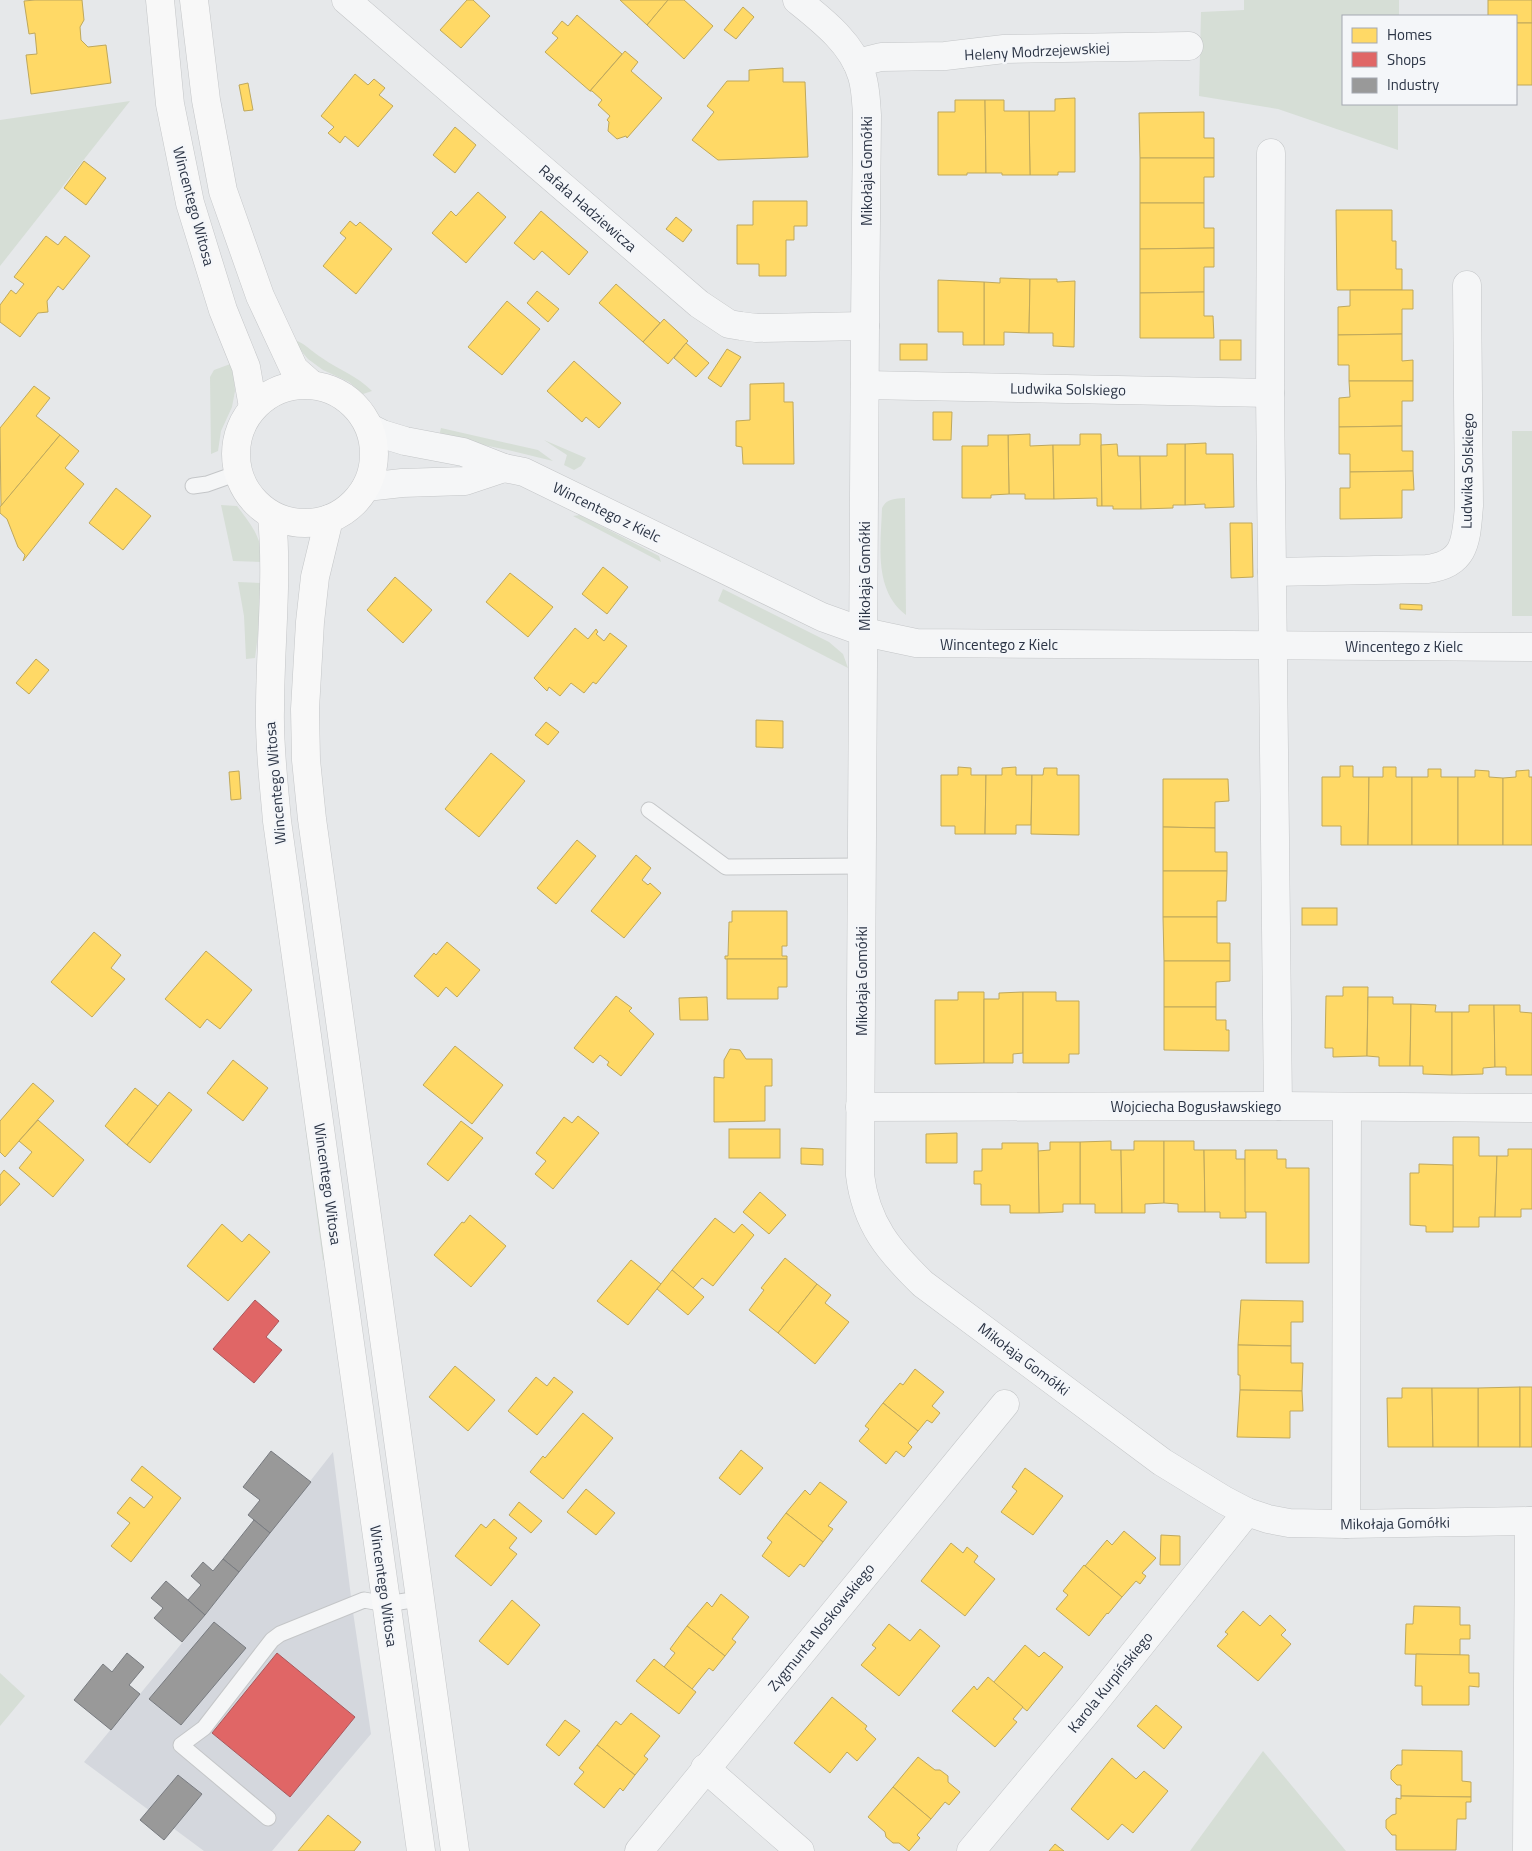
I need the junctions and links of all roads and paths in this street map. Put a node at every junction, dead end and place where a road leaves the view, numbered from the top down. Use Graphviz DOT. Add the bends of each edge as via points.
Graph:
graph roads {
  1 [pos="160,0"];
  2 [pos="194,0"];
  3 [pos="346,0"];
  4 [pos="797,0"];
  5 [pos="1188,46"];
  6 [pos="857,62"];
  7 [pos="1272,153"];
  8 [pos="1467,285"];
  9 [pos="865,326"];
  10 [pos="311,384"];
  11 [pos="865,385"];
  12 [pos="1270,393"];
  13 [pos="253,407"];
  14 [pos="370,428"];
  15 [pos="504,468"];
  16 [pos="238,473"];
  17 [pos="193,486"];
  18 [pos="366,488"];
  19 [pos="272,516"];
  20 [pos="329,519"];
  21 [pos="1272,572"];
  22 [pos="864,632"];
  23 [pos="1272,645"];
  24 [pos="1532,647"];
  25 [pos="649,810"];
  26 [pos="862,866"];
  27 [pos="1278,1106"];
  28 [pos="860,1107"];
  29 [pos="1347,1107"];
  30 [pos="1532,1108"];
  31 [pos="1005,1404"];
  32 [pos="1247,1512"];
  33 [pos="1531,1521"];
  34 [pos="1346,1524"];
  35 [pos="419,1599"];
  36 [pos="386,1604"];
  37 [pos="1530,1729"];
  38 [pos="705,1768"];
  39 [pos="268,1818"];
  40 [pos="421,1851"];
  41 [pos="454,1851"];
  42 [pos="639,1851"];
  43 [pos="800,1851"];
  44 [pos="970,1851"];
  45 [pos="1527,1851"];
  1 -- 13 [label="main road, Wincentego Witosa" via="170,104 190,203 223,310 246,367"];
  2 -- 10 [label="main road" via="206,100 223,191 260,296 294,369"];
  3 -- 9 [label="street, Rafała Hadziewicza" via="716,317 729,324 756,328"];
  4 -- 6 [label="street, Mikołaja Gomółki" via="842,41"];
  5 -- 6 [label="street, Heleny Modrzejewskiej" via="1004,49 945,56 881,57"];
  6 -- 9 [label="street, Mikołaja Gomółki" via="866,92 867,115"];
  7 -- 12 [label="street"];
  8 -- 21 [label="street, Ludwika Solskiego" via="1469,506 1467,529 1457,557 1438,568 1427,569"];
  9 -- 11 [label="street, Mikołaja Gomółki"];
  10 -- 13 [label="main road" via="279,389"];
  10 -- 14 [label="main road" via="335,391 356,406"];
  11 -- 12 [label="street, Ludwika Solskiego"];
  11 -- 22 [label="street, Mikołaja Gomółki"];
  12 -- 21 [label="street"];
  13 -- 16 [label="main road" via="237,438 235,456"];
  14 -- 15 [label="street, Wincentego z Kielc" via="404,441 463,452"];
  14 -- 18 [label="main road" via="374,458"];
  15 -- 18 [label="street" via="465,481"];
  15 -- 22 [label="street, Wincentego z Kielc" via="524,472 822,617"];
  16 -- 17 [label="lane"];
  16 -- 19 [label="main road" via="245,490"];
  18 -- 20 [label="main road" via="351,507"];
  19 -- 20 [label="main road" via="300,524"];
  19 -- 36 [label="main road, Wincentego Witosa" via="276,552 270,711 277,821"];
  20 -- 35 [label="main road" via="315,577 310,622 306,760"];
  21 -- 23 [label="street"];
  22 -- 23 [label="street, Wincentego z Kielc" via="916,643"];
  22 -- 26 [label="street, Mikołaja Gomółki"];
  23 -- 24 [label="street, Wincentego z Kielc"];
  23 -- 27 [label="street"];
  25 -- 26 [label="lane" via="726,867"];
  26 -- 28 [label="street, Mikołaja Gomółki"];
  27 -- 28 [label="street, Wojciecha Bogusławskiego"];
  27 -- 29 [label="street, Wojciecha Bogusławskiego"];
  28 -- 32 [label="street, Mikołaja Gomółki" via="862,1193 873,1223 901,1263 923,1284 1162,1462"];
  29 -- 30 [label="street, Wojciecha Bogusławskiego"];
  29 -- 34 [label="street"];
  31 -- 38 [label="street, Zygmunta Noskowskiego"];
  32 -- 34 [label="street, Mikołaja Gomółki" via="1289,1523"];
  32 -- 44 [label="street, Karola Kurpińskiego"];
  33 -- 34 [label="street, Mikołaja Gomółki"];
  33 -- 37 [label="street"];
  35 -- 36 [label="lane"];
  35 -- 41 [label="main road"];
  36 -- 39 [label="lane" via="364,1600 280,1634 204,1728 181,1745"];
  36 -- 40 [label="main road, Wincentego Witosa"];
  37 -- 45 [label="street"];
  38 -- 42 [label="street, Zygmunta Noskowskiego"];
  38 -- 43 [label="street"];
}
